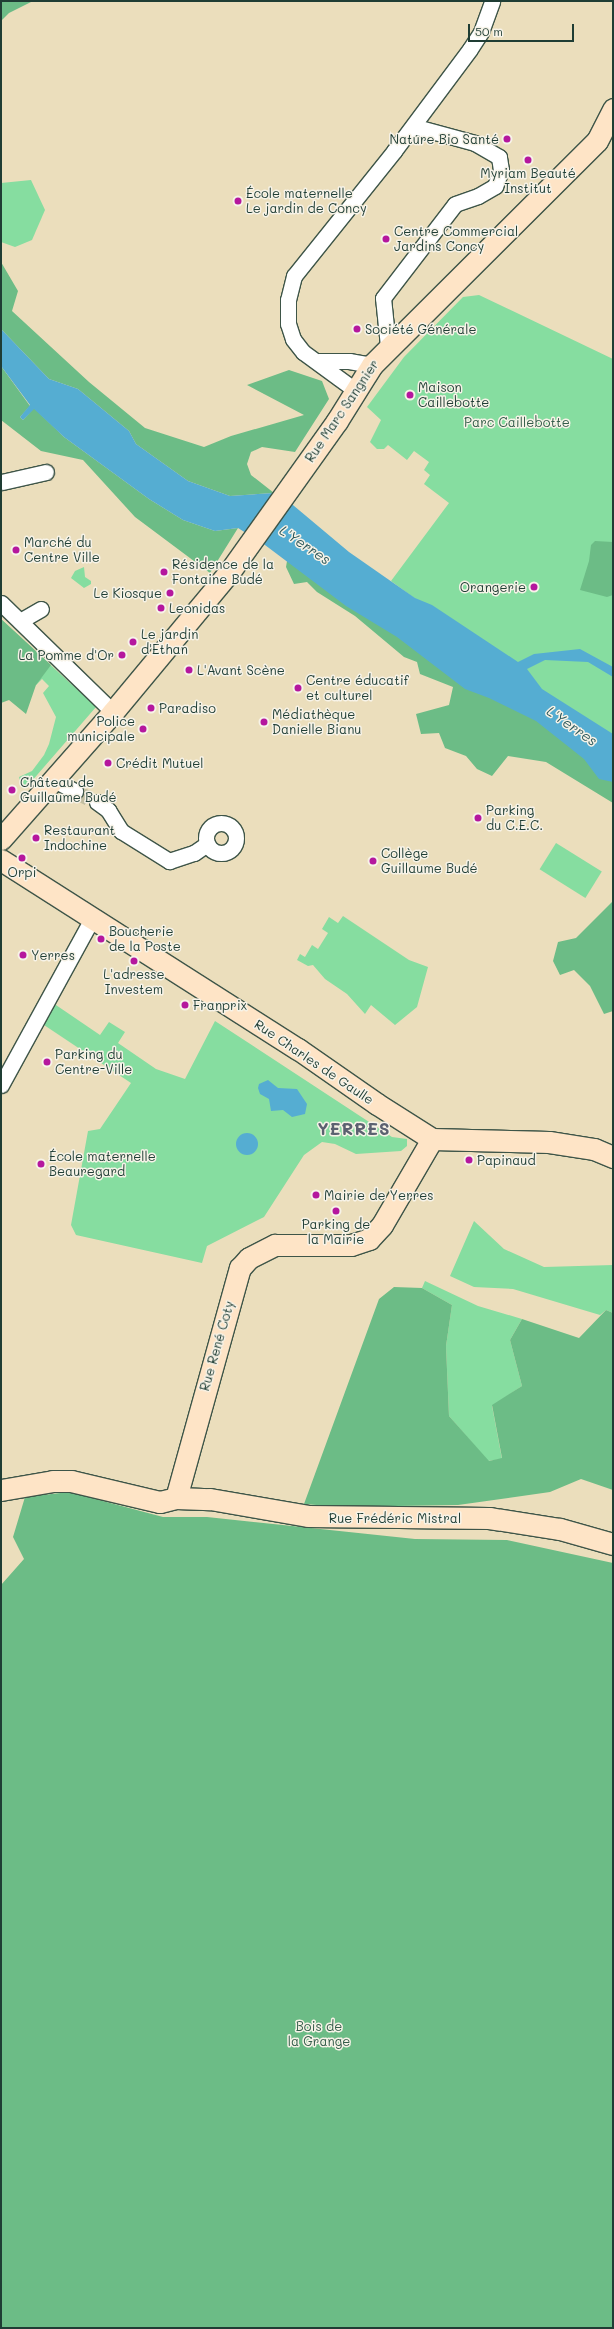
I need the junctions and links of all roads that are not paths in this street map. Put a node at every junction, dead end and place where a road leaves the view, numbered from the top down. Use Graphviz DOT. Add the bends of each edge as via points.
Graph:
graph roads {
  1 [pos="492,1"];
  2 [pos="613,109"];
  3 [pos="412,126"];
  4 [pos="388,346"];
  5 [pos="319,362"];
  6 [pos="372,365"];
  7 [pos="355,390"];
  8 [pos="46,472"];
  9 [pos="1,481"];
  10 [pos="1,602"];
  11 [pos="41,609"];
  12 [pos="20,621"];
  13 [pos="113,712"];
  14 [pos="54,780"];
  15 [pos="75,792"];
  16 [pos="97,802"];
  17 [pos="1,839"];
  18 [pos="207,844"];
  19 [pos="1,860"];
  20 [pos="92,919"];
  21 [pos="1,1085"];
  22 [pos="432,1139"];
  23 [pos="613,1157"];
  24 [pos="1,1490"];
  25 [pos="176,1498"];
  26 [pos="613,1544"];
  1 -- 3 [label="street" via="481,32"];
  2 -- 4 [label="street, Rue Marc Sangnier" via="597,141 432,307"];
  3 -- 4 [label="street" via="475,143 498,157 501,170 494,186 478,196 455,204 383,298"];
  3 -- 5 [label="street" via="294,276 288,300 288,324 292,339 303,352"];
  4 -- 6 [label="street, Rue Marc Sangnier"];
  5 -- 6 [label="street" via="349,361"];
  5 -- 7 [label="street"];
  6 -- 7 [label="street, Rue Marc Sangnier"];
  7 -- 13 [label="street, Rue Marc Sangnier" via="337,421 248,546"];
  8 -- 9 [label="street"];
  10 -- 12 [label="street"];
  11 -- 12 [label="street"];
  12 -- 13 [label="street"];
  13 -- 14 [label="street"];
  14 -- 15 [label="street"];
  14 -- 17 [label="street"];
  16 -- 18 [label="street" via="108,810 121,831 169,861 194,853"];
  19 -- 20 [label="street, Rue Charles de Gaulle"];
  20 -- 21 [label="street"];
  20 -- 22 [label="street, Rue Charles de Gaulle" via="298,1049"];
  22 -- 23 [label="street" via="549,1142 594,1149"];
  22 -- 25 [label="street, Rue René Coty" via="382,1225 369,1239 351,1245 275,1245 249,1258 240,1268"];
  24 -- 25 [label="street" via="53,1481 71,1481 160,1502"];
  25 -- 26 [label="street, Rue Frédéric Mistral" via="210,1499 322,1517 489,1518 560,1529"];
}
